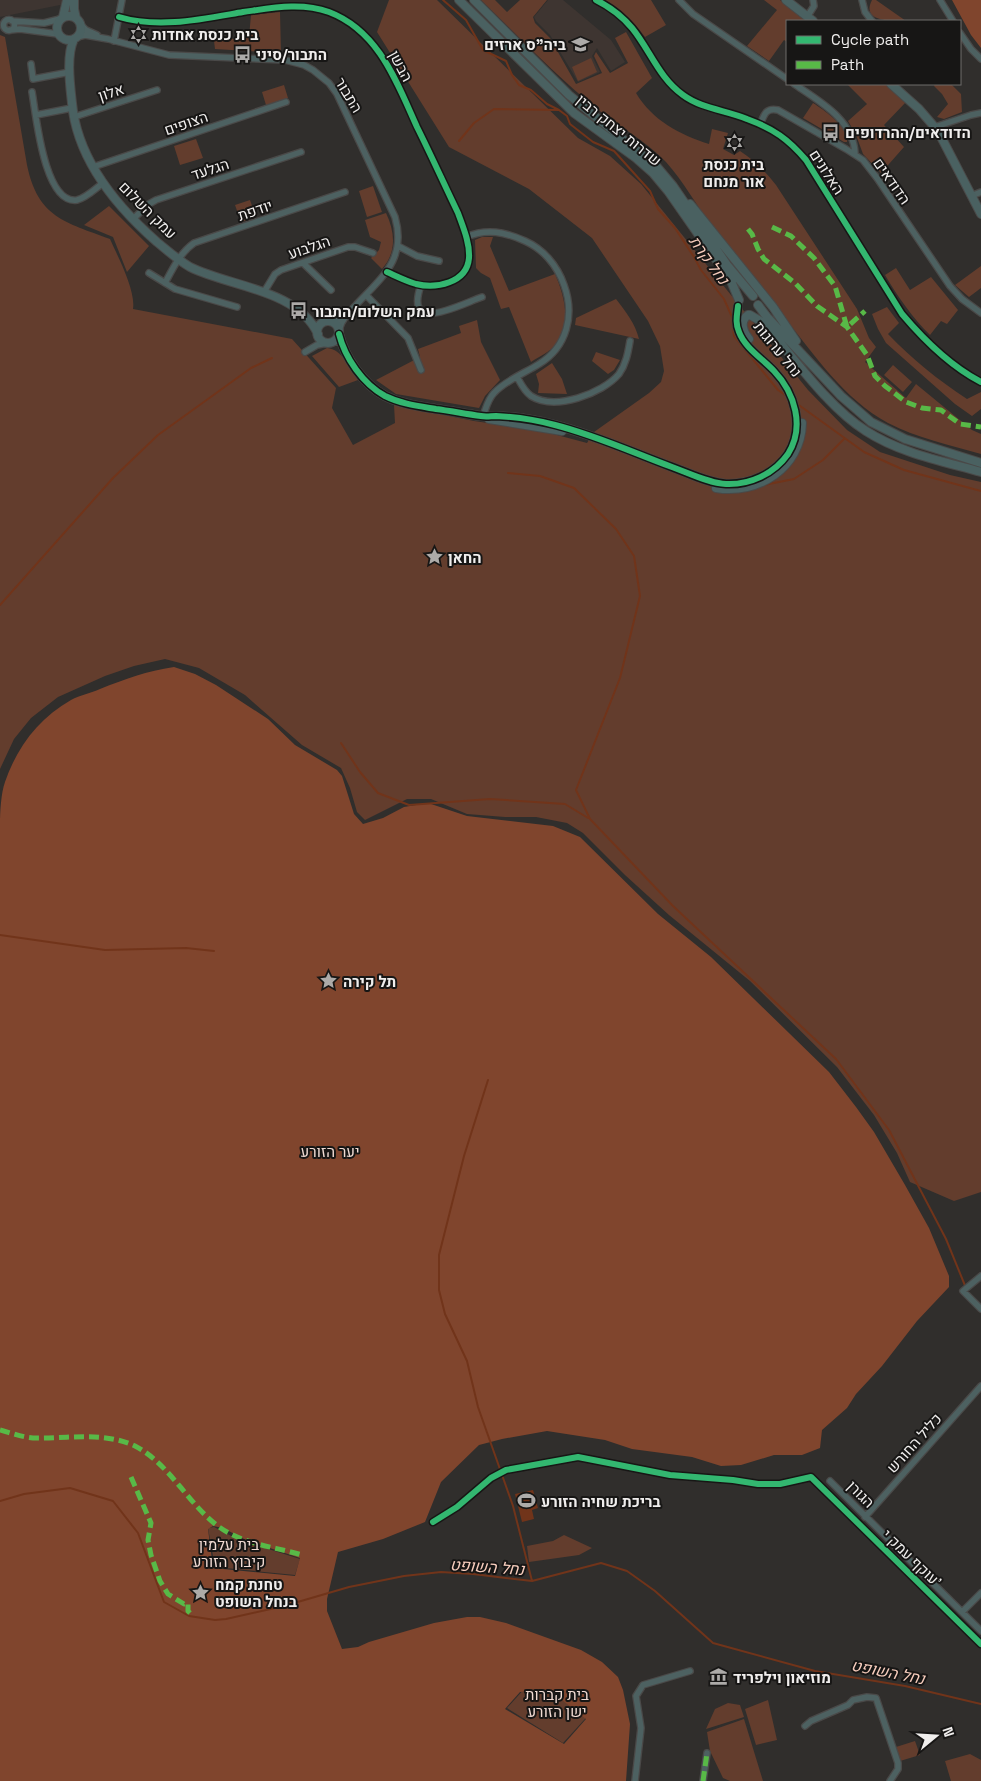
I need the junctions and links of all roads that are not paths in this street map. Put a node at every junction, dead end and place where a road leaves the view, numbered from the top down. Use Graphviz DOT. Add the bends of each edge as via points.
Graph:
graph roads {
  1 [pos="67,0"];
  2 [pos="74,0"];
  3 [pos="122,0"];
  4 [pos="459,0"];
  5 [pos="474,0"];
  6 [pos="596,0"];
  7 [pos="679,0"];
  8 [pos="786,0"];
  9 [pos="813,0"];
  10 [pos="862,0"];
  11 [pos="940,0"];
  12 [pos="119,17"];
  13 [pos="62,18"];
  14 [pos="810,19"];
  15 [pos="871,20"];
  16 [pos="952,20"];
  17 [pos="79,22"];
  18 [pos="961,34"];
  19 [pos="61,36"];
  20 [pos="76,38"];
  21 [pos="111,40"];
  22 [pos="70,52"];
  23 [pos="981,59"];
  24 [pos="30,64"];
  25 [pos="70,72"];
  26 [pos="786,78"];
  27 [pos="795,85"];
  28 [pos="892,85"];
  29 [pos="157,90"];
  30 [pos="32,92"];
  31 [pos="286,102"];
  32 [pos="72,108"];
  33 [pos="981,113"];
  34 [pos="36,116"];
  35 [pos="74,118"];
  36 [pos="760,125"];
  37 [pos="935,127"];
  38 [pos="301,152"];
  39 [pos="855,154"];
  40 [pos="93,167"];
  41 [pos="666,177"];
  42 [pos="103,183"];
  43 [pos="345,192"];
  44 [pos="981,192"];
  45 [pos="971,196"];
  46 [pos="981,214"];
  47 [pos="132,219"];
  48 [pos="466,237"];
  49 [pos="398,246"];
  50 [pos="373,253"];
  51 [pos="178,260"];
  52 [pos="439,261"];
  53 [pos="302,263"];
  54 [pos="387,272"];
  55 [pos="150,273"];
  56 [pos="165,283"];
  57 [pos="421,285"];
  58 [pos="331,290"];
  59 [pos="264,292"];
  60 [pos="366,295"];
  61 [pos="753,296"];
  62 [pos="482,297"];
  63 [pos="738,303"];
  64 [pos="758,305"];
  65 [pos="237,307"];
  66 [pos="299,311"];
  67 [pos="981,313"];
  68 [pos="749,315"];
  69 [pos="344,317"];
  70 [pos="328,322"];
  71 [pos="339,332"];
  72 [pos="318,335"];
  73 [pos="630,341"];
  74 [pos="329,343"];
  75 [pos="347,353"];
  76 [pos="421,370"];
  77 [pos="818,371"];
  78 [pos="517,377"];
  79 [pos="981,382"];
  80 [pos="483,416"];
  81 [pos="981,463"];
  82 [pos="981,472"];
  83 [pos="981,1276"];
  84 [pos="981,1308"];
  85 [pos="981,1386"];
  86 [pos="830,1481"];
  87 [pos="865,1516"];
  88 [pos="433,1522"];
  89 [pos="981,1593"];
  90 [pos="962,1612"];
  91 [pos="981,1630"];
  92 [pos="981,1644"];
  93 [pos="690,1671"];
  94 [pos="805,1726"];
  95 [pos="707,1753"];
  96 [pos="635,1781"];
  97 [pos="703,1781"];
  98 [pos="890,1781"];
  1 -- 13 [label="street"];
  2 -- 17 [label="street"];
  3 -- 12 [label="street"];
  4 -- 63 [label="street, שדרות יצחק רבין" via="574,113 653,173 731,281"];
  5 -- 41 [label="street, שדרות יצחק רבין" via="569,95 649,159"];
  6 -- 36 [label="street, האלונים" via="616,12 632,28 665,79 684,96"];
  7 -- 26 [label="street" via="693,14"];
  8 -- 14 [label="street"];
  9 -- 14 [label="street"];
  10 -- 15 [label="street"];
  11 -- 16 [label="street"];
  12 -- 21 [label="street"];
  12 -- 48 [label="street, הבשן" via="140,22 174,22 290,6 318,9 343,19 366,36 385,60 458,213"];
  13 -- 17 [label="street" via="70,16"];
  13 -- 19 [label="street" via="57,26"];
  13 -- 19 [label="street" via="44,23 12,21 14,26 10,30"];
  17 -- 20 [label="street" via="81,29"];
  17 -- 21 [label="street, התבור" via="86,30"];
  18 -- 23 [label="street"];
  19 -- 20 [label="street"];
  19 -- 22 [label="street, עמק השלום"];
  20 -- 21 [label="street, התבור" via="85,35"];
  20 -- 22 [label="street, עמק השלום"];
  21 -- 49 [label="street, התבור" via="170,54 285,60 304,65 322,76 342,103 395,217"];
  22 -- 25 [label="street, עמק השלום"];
  24 -- 25 [label="street" via="34,80"];
  25 -- 32 [label="street, עמק השלום"];
  27 -- 39 [label="street" via="834,113 847,128 855,143"];
  28 -- 37 [label="street"];
  29 -- 35 [label="street, אלון"];
  30 -- 34 [label="street"];
  31 -- 40 [label="street, הצופים"];
  32 -- 34 [label="street"];
  32 -- 35 [label="street, עמק השלום"];
  33 -- 37 [label="street"];
  34 -- 42 [label="street" via="45,162 62,194 70,200 78,200"];
  35 -- 40 [label="street, עמק השלום"];
  36 -- 39 [label="street, הדודאים" via="765,113 772,108"];
  36 -- 79 [label="street, האלונים" via="785,138 806,160 892,299 914,328 942,355"];
  37 -- 45 [label="street"];
  38 -- 47 [label="street, הגלעד" via="156,200"];
  39 -- 67 [label="street, הדודאים" via="869,168 950,286"];
  40 -- 42 [label="street, עמק השלום"];
  41 -- 61 [label="street, שדרות יצחק רבין" via="724,261"];
  41 -- 77 [label="street" via="773,307"];
  42 -- 47 [label="street, עמק השלום"];
  43 -- 51 [label="street, יודפת" via="201,240 187,248"];
  44 -- 45 [label="street"];
  45 -- 46 [label="street"];
  47 -- 51 [label="street, עמק השלום"];
  48 -- 57 [label="street, הבשן" via="469,259 462,274 446,283"];
  48 -- 78 [label="street" via="496,231 530,243 552,262 567,292 569,318 561,343 541,363"];
  49 -- 52 [label="street" via="417,256"];
  49 -- 54 [label="street, התבור"];
  50 -- 53 [label="street, הגלבוע" via="348,247"];
  51 -- 56 [label="street, יודפת"];
  51 -- 59 [label="street, עמק השלום"];
  53 -- 58 [label="street"];
  53 -- 59 [label="street, הגלבוע" via="275,274"];
  54 -- 57 [label="street, הבשן"];
  54 -- 60 [label="street, התבור"];
  55 -- 56 [label="street"];
  56 -- 65 [label="street" via="188,294"];
  57 -- 62 [label="street" via="418,293 420,308 430,314"];
  59 -- 66 [label="street, עמק השלום"];
  60 -- 69 [label="street, התבור"];
  60 -- 76 [label="street" via="404,332"];
  61 -- 63 [label="street" via="747,294"];
  61 -- 64 [label="street"];
  63 -- 68 [label="street" via="741,312"];
  63 -- 80 [label="street, נחל ערוגות" via="736,325 741,337 783,382 792,398 796,416 795,436 788,453 760,478 741,483 716,482 558,426"];
  64 -- 68 [label="street" via="756,311"];
  64 -- 77 [label="street"];
  66 -- 70 [label="street, עמק השלום"];
  66 -- 72 [label="street, עמק השלום" via="311,322"];
  68 -- 80 [label="street, נחל ערוגות" via="744,318 744,331 789,381 801,416 800,438 792,457 776,474 756,484 739,489 717,488 561,431 493,421"];
  68 -- 82 [label="street" via="764,323 833,403 866,431 902,449"];
  69 -- 70 [label="street, התבור"];
  69 -- 71 [label="street, התבור"];
  70 -- 71 [label="street"];
  70 -- 72 [label="street" via="319,326"];
  71 -- 74 [label="street" via="338,338"];
  71 -- 75 [label="street, נחל ערוגות"];
  72 -- 74 [label="street"];
  72 -- 74 [label="street" via="308,351"];
  73 -- 78 [label="street" via="624,366 618,375 598,390 579,398 563,402 538,399 525,391"];
  74 -- 75 [label="street, נחל ערוגות"];
  75 -- 80 [label="street, נחל ערוגות" via="362,378 384,395 413,406"];
  77 -- 81 [label="street" via="850,406 880,428"];
  78 -- 80 [label="street" via="494,393"];
  83 -- 84 [label="street" via="963,1292"];
  85 -- 87 [label="street, כליל החורש"];
  86 -- 87 [label="street, הגורן"];
  87 -- 90 [label="street, הגורן"];
  88 -- 92 [label="street, עוקף עמק י’" via="506,1470 578,1457 670,1475 758,1484 780,1484 811,1477"];
  89 -- 90 [label="street"];
  90 -- 91 [label="street, הגורן"];
  93 -- 96 [label="street" via="643,1685 636,1696 641,1728"];
  94 -- 98 [label="street" via="853,1700 876,1698 898,1763"];
  95 -- 97 [label="street"];
}
